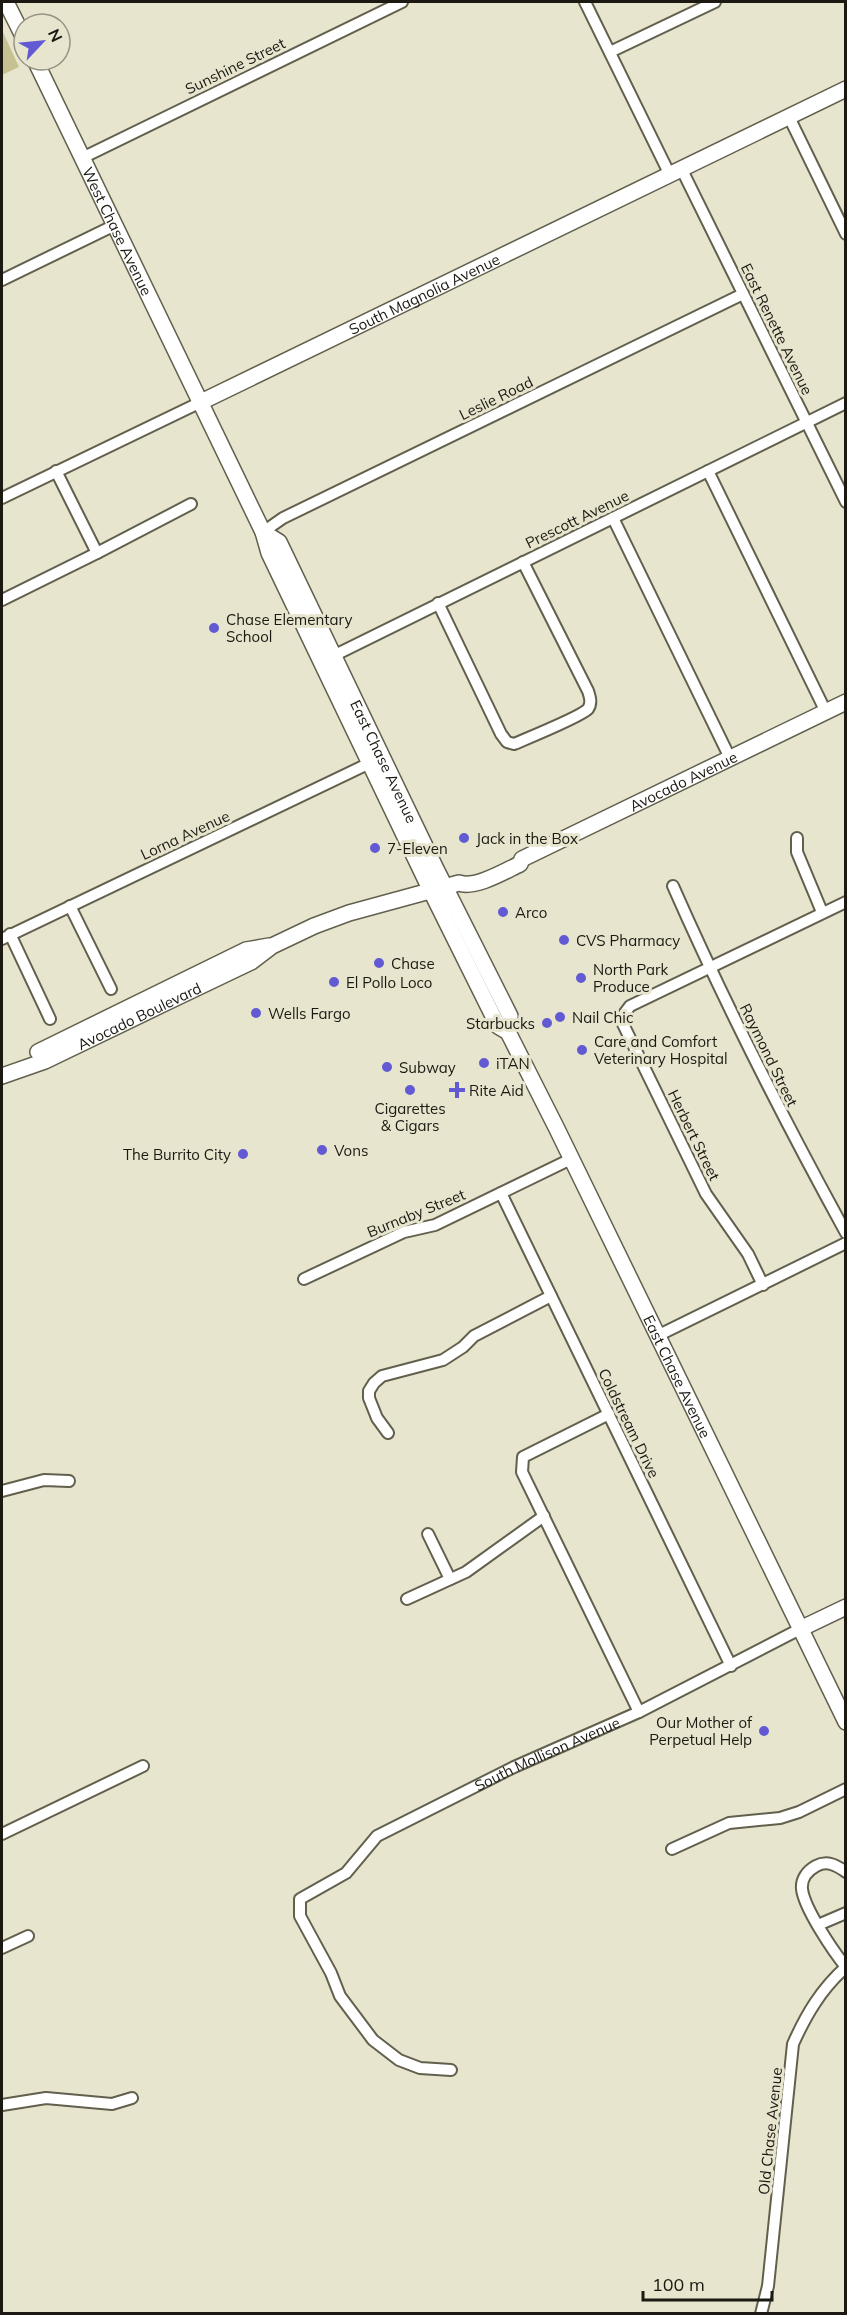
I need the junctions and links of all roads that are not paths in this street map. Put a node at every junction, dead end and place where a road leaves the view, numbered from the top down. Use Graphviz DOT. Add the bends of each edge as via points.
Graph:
graph roads {
  1 [pos="402,2"];
  2 [pos="585,2"];
  3 [pos="715,2"];
  4 [pos="610,52"];
  5 [pos="41,72"];
  6 [pos="846,89"];
  7 [pos="789,117"];
  8 [pos="82,158"];
  9 [pos="676,172"];
  10 [pos="115,225"];
  11 [pos="846,234"];
  12 [pos="2,280"];
  13 [pos="743,294"];
  14 [pos="201,402"];
  15 [pos="846,403"];
  16 [pos="807,422"];
  17 [pos="56,471"];
  18 [pos="708,471"];
  19 [pos="2,498"];
  20 [pos="846,502"];
  21 [pos="191,504"];
  22 [pos="613,518"];
  23 [pos="264,532"];
  24 [pos="97,553"];
  25 [pos="524,562"];
  26 [pos="2,600"];
  27 [pos="438,603"];
  28 [pos="327,658"];
  29 [pos="846,702"];
  30 [pos="826,712"];
  31 [pos="730,758"];
  32 [pos="376,760"];
  33 [pos="797,838"];
  34 [pos="673,886"];
  35 [pos="445,887"];
  36 [pos="846,902"];
  37 [pos="70,906"];
  38 [pos="822,912"];
  39 [pos="6,937"];
  40 [pos="272,946"];
  41 [pos="709,967"];
  42 [pos="111,989"];
  43 [pos="50,1019"];
  44 [pos="2,1065"];
  45 [pos="2,1076"];
  46 [pos="571,1159"];
  47 [pos="501,1193"];
  48 [pos="846,1233"];
  49 [pos="846,1244"];
  50 [pos="304,1279"];
  51 [pos="763,1285"];
  52 [pos="551,1296"];
  53 [pos="657,1336"];
  54 [pos="609,1414"];
  55 [pos="388,1433"];
  56 [pos="69,1481"];
  57 [pos="2,1491"];
  58 [pos="544,1516"];
  59 [pos="429,1534"];
  60 [pos="450,1579"];
  61 [pos="407,1599"];
  62 [pos="846,1607"];
  63 [pos="800,1629"];
  64 [pos="731,1666"];
  65 [pos="639,1712"];
  66 [pos="846,1722"];
  67 [pos="143,1766"];
  68 [pos="846,1789"];
  69 [pos="2,1834"];
  70 [pos="672,1849"];
  71 [pos="846,1872"];
  72 [pos="846,1912"];
  73 [pos="818,1925"];
  74 [pos="28,1936"];
  75 [pos="2,1948"];
  76 [pos="846,1967"];
  77 [pos="451,2070"];
  78 [pos="132,2098"];
  79 [pos="2,2105"];
  80 [pos="761,2313"];
  1 -- 8 [label="street, Sunshine Street"];
  2 -- 4 [label="street, East Renette Avenue"];
  3 -- 4 [label="street"];
  4 -- 9 [label="street, East Renette Avenue"];
  5 -- 8 [label="main road, West Chase Avenue"];
  6 -- 7 [label="main road, South Magnolia Avenue"];
  7 -- 9 [label="main road, South Magnolia Avenue"];
  7 -- 11 [label="street"];
  8 -- 10 [label="main road, West Chase Avenue"];
  9 -- 13 [label="street, East Renette Avenue"];
  9 -- 14 [label="main road, South Magnolia Avenue"];
  10 -- 12 [label="street"];
  10 -- 14 [label="main road, West Chase Avenue"];
  13 -- 16 [label="street, East Renette Avenue"];
  13 -- 23 [label="street, Leslie Road" via="284,518"];
  14 -- 17 [label="street, South Magnolia Avenue"];
  14 -- 23 [label="main road, East Chase Avenue"];
  15 -- 16 [label="street, Prescott Avenue"];
  16 -- 18 [label="street, Prescott Avenue"];
  16 -- 20 [label="street, East Renette Avenue"];
  17 -- 19 [label="street, South Magnolia Avenue"];
  17 -- 24 [label="street"];
  18 -- 22 [label="street, Prescott Avenue"];
  18 -- 30 [label="street"];
  21 -- 24 [label="street"];
  22 -- 25 [label="street, Prescott Avenue"];
  22 -- 31 [label="street"];
  23 -- 28 [label="main road, East Chase Avenue" via="279,542"];
  24 -- 26 [label="street"];
  25 -- 27 [label="street, Prescott Avenue"];
  25 -- 27 [label="street" via="588,691 588,709 574,717 514,744 507,742"];
  27 -- 28 [label="street, Prescott Avenue"];
  28 -- 32 [label="main road, East Chase Avenue"];
  29 -- 30 [label="main road, Avocado Avenue"];
  30 -- 31 [label="main road, Avocado Avenue"];
  31 -- 35 [label="main road, Avocado Avenue" via="522,859 520,864 500,874"];
  32 -- 35 [label="main road, East Chase Avenue"];
  32 -- 37 [label="street, Lorna Avenue"];
  33 -- 38 [label="street" via="797,852"];
  34 -- 41 [label="street, Raymond Street"];
  35 -- 40 [label="main road, Avocado Boulevard" via="335,918"];
  35 -- 46 [label="main road, East Chase Avenue" via="510,1016 508,1032"];
  36 -- 38 [label="street"];
  37 -- 39 [label="street, Lorna Avenue"];
  37 -- 42 [label="street"];
  38 -- 41 [label="street"];
  39 -- 43 [label="street"];
  40 -- 44 [label="main road, Avocado Boulevard" via="246,950 41,1051"];
  40 -- 45 [label="main road, Avocado Boulevard" via="251,962 162,1005 45,1061"];
  41 -- 48 [label="street, Raymond Street" via="806,1163"];
  41 -- 51 [label="street, Herbert Street" via="630,1006 623,1024 706,1194"];
  46 -- 47 [label="street, Burnaby Street"];
  46 -- 53 [label="main road, East Chase Avenue"];
  47 -- 50 [label="street, Burnaby Street" via="435,1225 404,1232"];
  47 -- 52 [label="street, Coldstream Drive"];
  49 -- 51 [label="street"];
  51 -- 53 [label="street"];
  52 -- 54 [label="street, Coldstream Drive"];
  52 -- 55 [label="street" via="474,1336 443,1360 382,1376 369,1391 369,1398"];
  53 -- 63 [label="main road, East Chase Avenue"];
  54 -- 58 [label="street" via="523,1457 522,1472"];
  54 -- 64 [label="street, Coldstream Drive"];
  56 -- 57 [label="street" via="44,1480"];
  58 -- 60 [label="street"];
  58 -- 65 [label="street"];
  59 -- 60 [label="street"];
  60 -- 61 [label="street"];
  62 -- 63 [label="main road, South Mollison Avenue"];
  63 -- 64 [label="street, South Mollison Avenue"];
  63 -- 66 [label="main road, East Chase Avenue"];
  64 -- 65 [label="street, South Mollison Avenue"];
  65 -- 77 [label="street, South Mollison Avenue" via="514,1767 377,1836 346,1873 300,1899 300,1916 340,1996 373,2040 399,2060 420,2068"];
  67 -- 69 [label="street"];
  68 -- 70 [label="street" via="799,1812 729,1823"];
  71 -- 73 [label="street" via="825,1863 805,1875 803,1893"];
  72 -- 73 [label="street"];
  73 -- 76 [label="street"];
  74 -- 75 [label="street"];
  76 -- 80 [label="street, Old Chase Avenue" via="807,2013 793,2044 768,2286"];
  78 -- 79 [label="street" via="112,2104 46,2098"];
}
